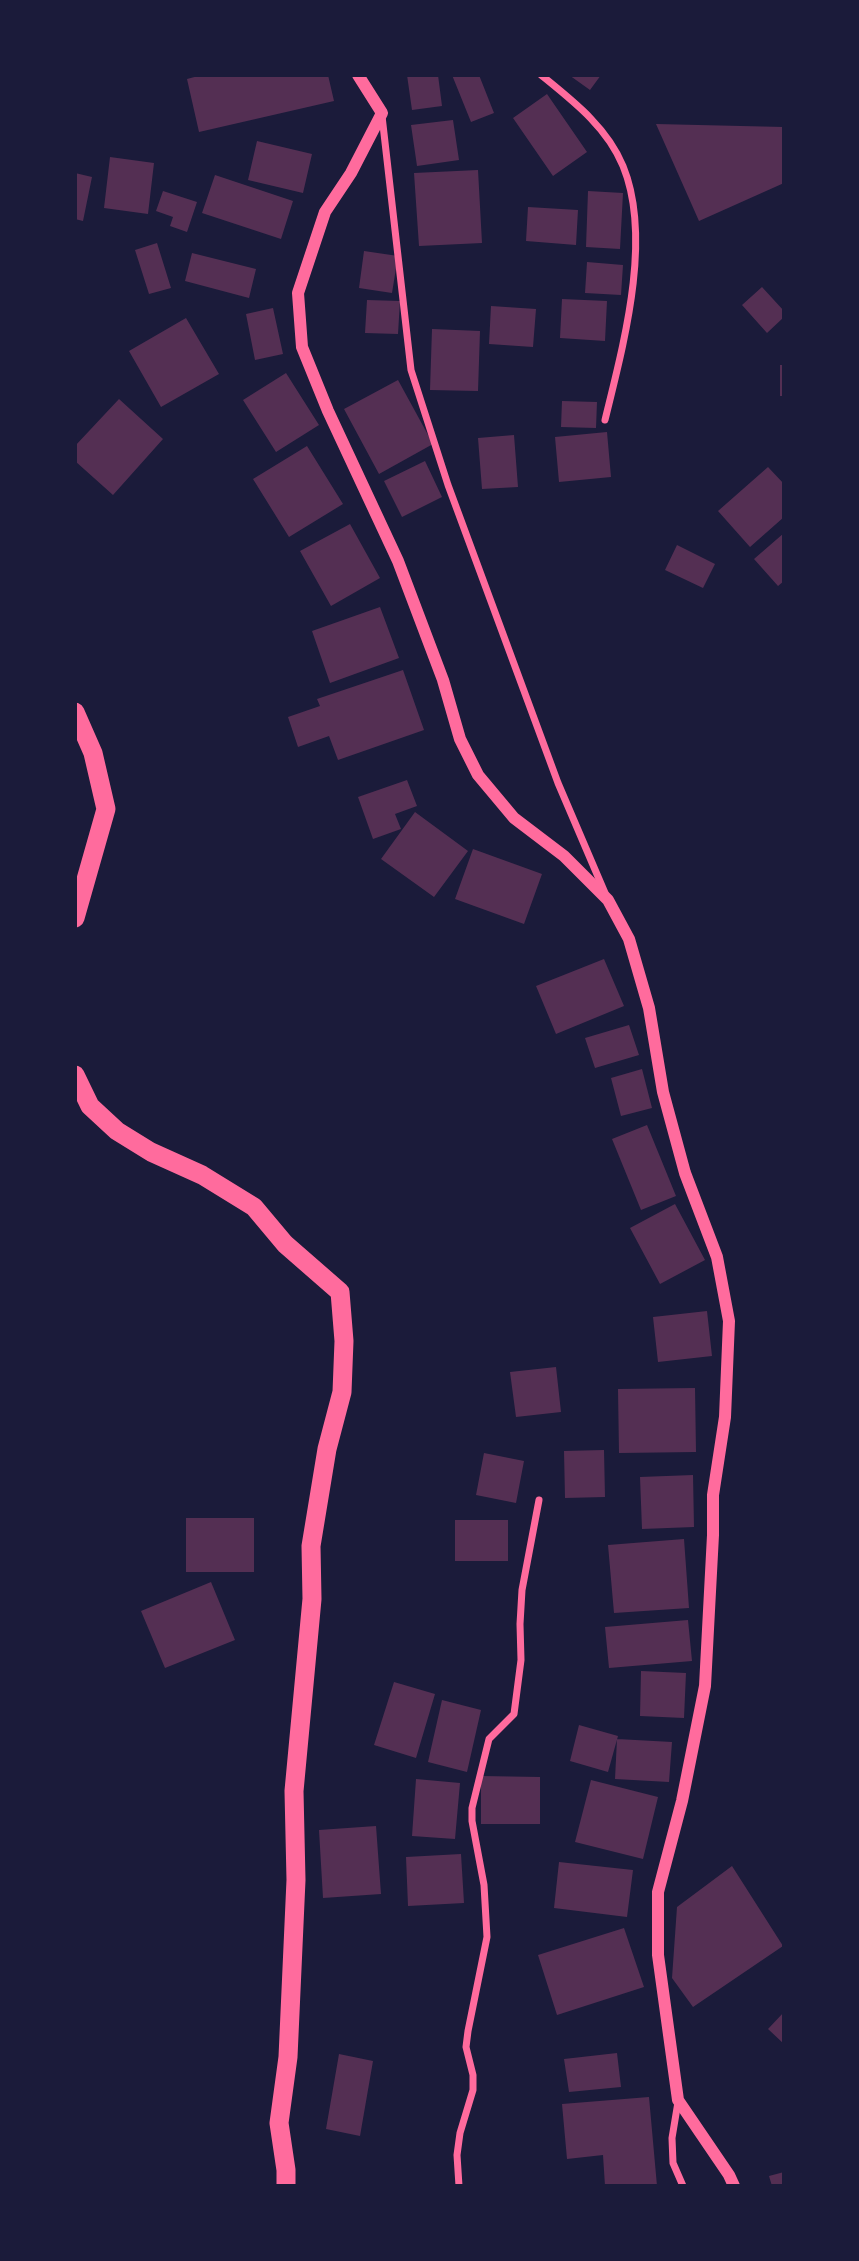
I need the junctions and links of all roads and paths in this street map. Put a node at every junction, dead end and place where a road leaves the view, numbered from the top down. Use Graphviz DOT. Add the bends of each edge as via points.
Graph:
graph roads {
  1 [pos="358,75"];
  2 [pos="541,75"];
  3 [pos="382,113"];
  4 [pos="605,420"];
  5 [pos="75,712"];
  6 [pos="608,900"];
  7 [pos="75,918"];
  8 [pos="75,1075"];
  9 [pos="539,1500"];
  10 [pos="678,2100"];
  11 [pos="286,2186"];
  12 [pos="459,2186"];
  13 [pos="683,2186"];
  14 [pos="734,2186"];
  1 -- 3 [label="street"];
  2 -- 4 [label="street" via="588,114 607,139 623,165 632,197 635,235 629,319"];
  3 -- 6 [label="street" via="411,370 448,485 553,770"];
  3 -- 6 [label="street" via="325,212 298,293 302,347 398,561 460,739 478,775 514,818 564,856"];
  5 -- 7 [label="highway" via="93,753 106,809"];
  6 -- 10 [label="street" via="629,939 649,1008 666,1103 685,1173 717,1257 729,1321 725,1416 713,1495 705,1686 658,1892 658,1955"];
  8 -- 11 [label="highway" via="90,1107 117,1131 254,1208 285,1244 340,1292 342,1392 327,1449 312,1546 312,1599 294,1791 296,1880 288,2057 279,2123"];
  9 -- 12 [label="street" via="522,1590 521,1660 514,1714 489,1740 472,1808 487,1937 466,2047 473,2090 459,2144"];
  10 -- 13 [label="street" via="673,2163"];
  10 -- 14 [label="street"];
}
